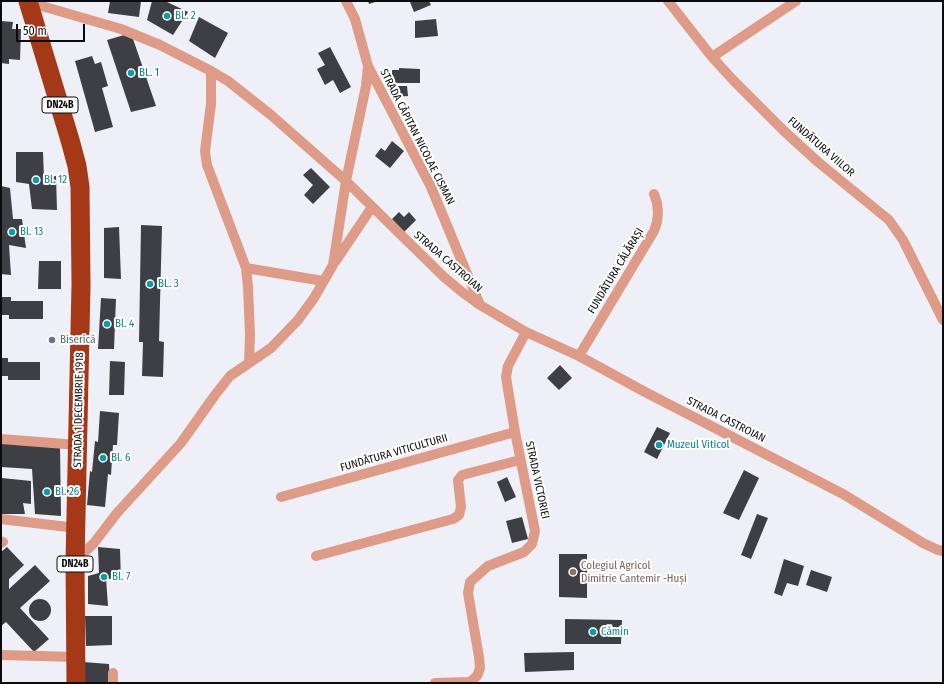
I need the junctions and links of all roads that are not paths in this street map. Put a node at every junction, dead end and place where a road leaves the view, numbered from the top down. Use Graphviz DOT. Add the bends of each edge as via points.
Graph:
graph roads {
  1 [pos="346,1"];
  2 [pos="668,1"];
  3 [pos="796,1"];
  4 [pos="28,2"];
  5 [pos="712,57"];
  6 [pos="368,66"];
  7 [pos="211,71"];
  8 [pos="346,181"];
  9 [pos="654,194"];
  10 [pos="372,207"];
  11 [pos="333,265"];
  12 [pos="246,268"];
  13 [pos="324,281"];
  14 [pos="480,305"];
  15 [pos="943,320"];
  16 [pos="526,332"];
  17 [pos="579,356"];
  18 [pos="248,363"];
  19 [pos="514,432"];
  20 [pos="1,439"];
  21 [pos="78,445"];
  22 [pos="520,460"];
  23 [pos="281,498"];
  24 [pos="1,519"];
  25 [pos="76,528"];
  26 [pos="941,552"];
  27 [pos="316,556"];
  28 [pos="75,561"];
  29 [pos="1,655"];
  30 [pos="76,656"];
  31 [pos="76,683"];
  32 [pos="435,683"];
  1 -- 6 [label="street, STRADA CĂPITAN NICOLAE CISMAN" via="355,19"];
  2 -- 5 [label="street, FUNDĂTURA VIILOR"];
  3 -- 5 [label="street"];
  4 -- 7 [label="street, STRADA CASTROIAN" via="121,29"];
  4 -- 21 [label="highway, STRADA 1 DECEMBRIE 1918 / DN24B" via="70,140 80,187"];
  5 -- 15 [label="street, FUNDĂTURA VIILOR" via="784,131 889,220 903,240"];
  6 -- 8 [label="street"];
  6 -- 14 [label="street, STRADA CĂPITAN NICOLAE CISMAN" via="431,187"];
  7 -- 8 [label="street, STRADA CASTROIAN" via="271,115"];
  7 -- 12 [label="street" via="211,104 205,151 207,165"];
  8 -- 10 [label="street, STRADA CASTROIAN"];
  8 -- 11 [label="street"];
  9 -- 17 [label="street, FUNDĂTURA CĂLĂRAȘI" via="658,213 654,231"];
  10 -- 11 [label="street"];
  10 -- 14 [label="street, STRADA CASTROIAN" via="428,262"];
  11 -- 13 [label="street"];
  12 -- 13 [label="street"];
  12 -- 18 [label="street" via="250,335"];
  13 -- 18 [label="street" via="298,320 281,339"];
  14 -- 16 [label="street, STRADA CASTROIAN"];
  16 -- 17 [label="street, STRADA CASTROIAN"];
  16 -- 19 [label="street, STRADA VICTORIEI" via="508,366 506,377"];
  17 -- 26 [label="street, STRADA CASTROIAN" via="843,494 888,523"];
  18 -- 28 [label="street" via="234,372 222,385 180,443 117,513 94,543"];
  19 -- 22 [label="street, STRADA VICTORIEI"];
  19 -- 23 [label="street, FUNDĂTURA VITICULTURII"];
  20 -- 21 [label="street"];
  21 -- 25 [label="highway, STRADA 1 DECEMBRIE 1918 / DN24B"];
  22 -- 27 [label="street" via="462,476 458,480 461,507 459,515 453,520"];
  22 -- 32 [label="street, STRADA VICTORIEI" via="535,531 532,544 524,552 488,566 470,582 468,594 480,657 477,676 470,682"];
  24 -- 25 [label="street"];
  25 -- 28 [label="highway, STRADA 1 DECEMBRIE 1918 / DN24B"];
  28 -- 30 [label="highway, STRADA 1 DECEMBRIE 1918 / DN24B"];
  29 -- 30 [label="street"];
  30 -- 31 [label="highway, STRADA 1 DECEMBRIE 1918 / DN24B"];
}
